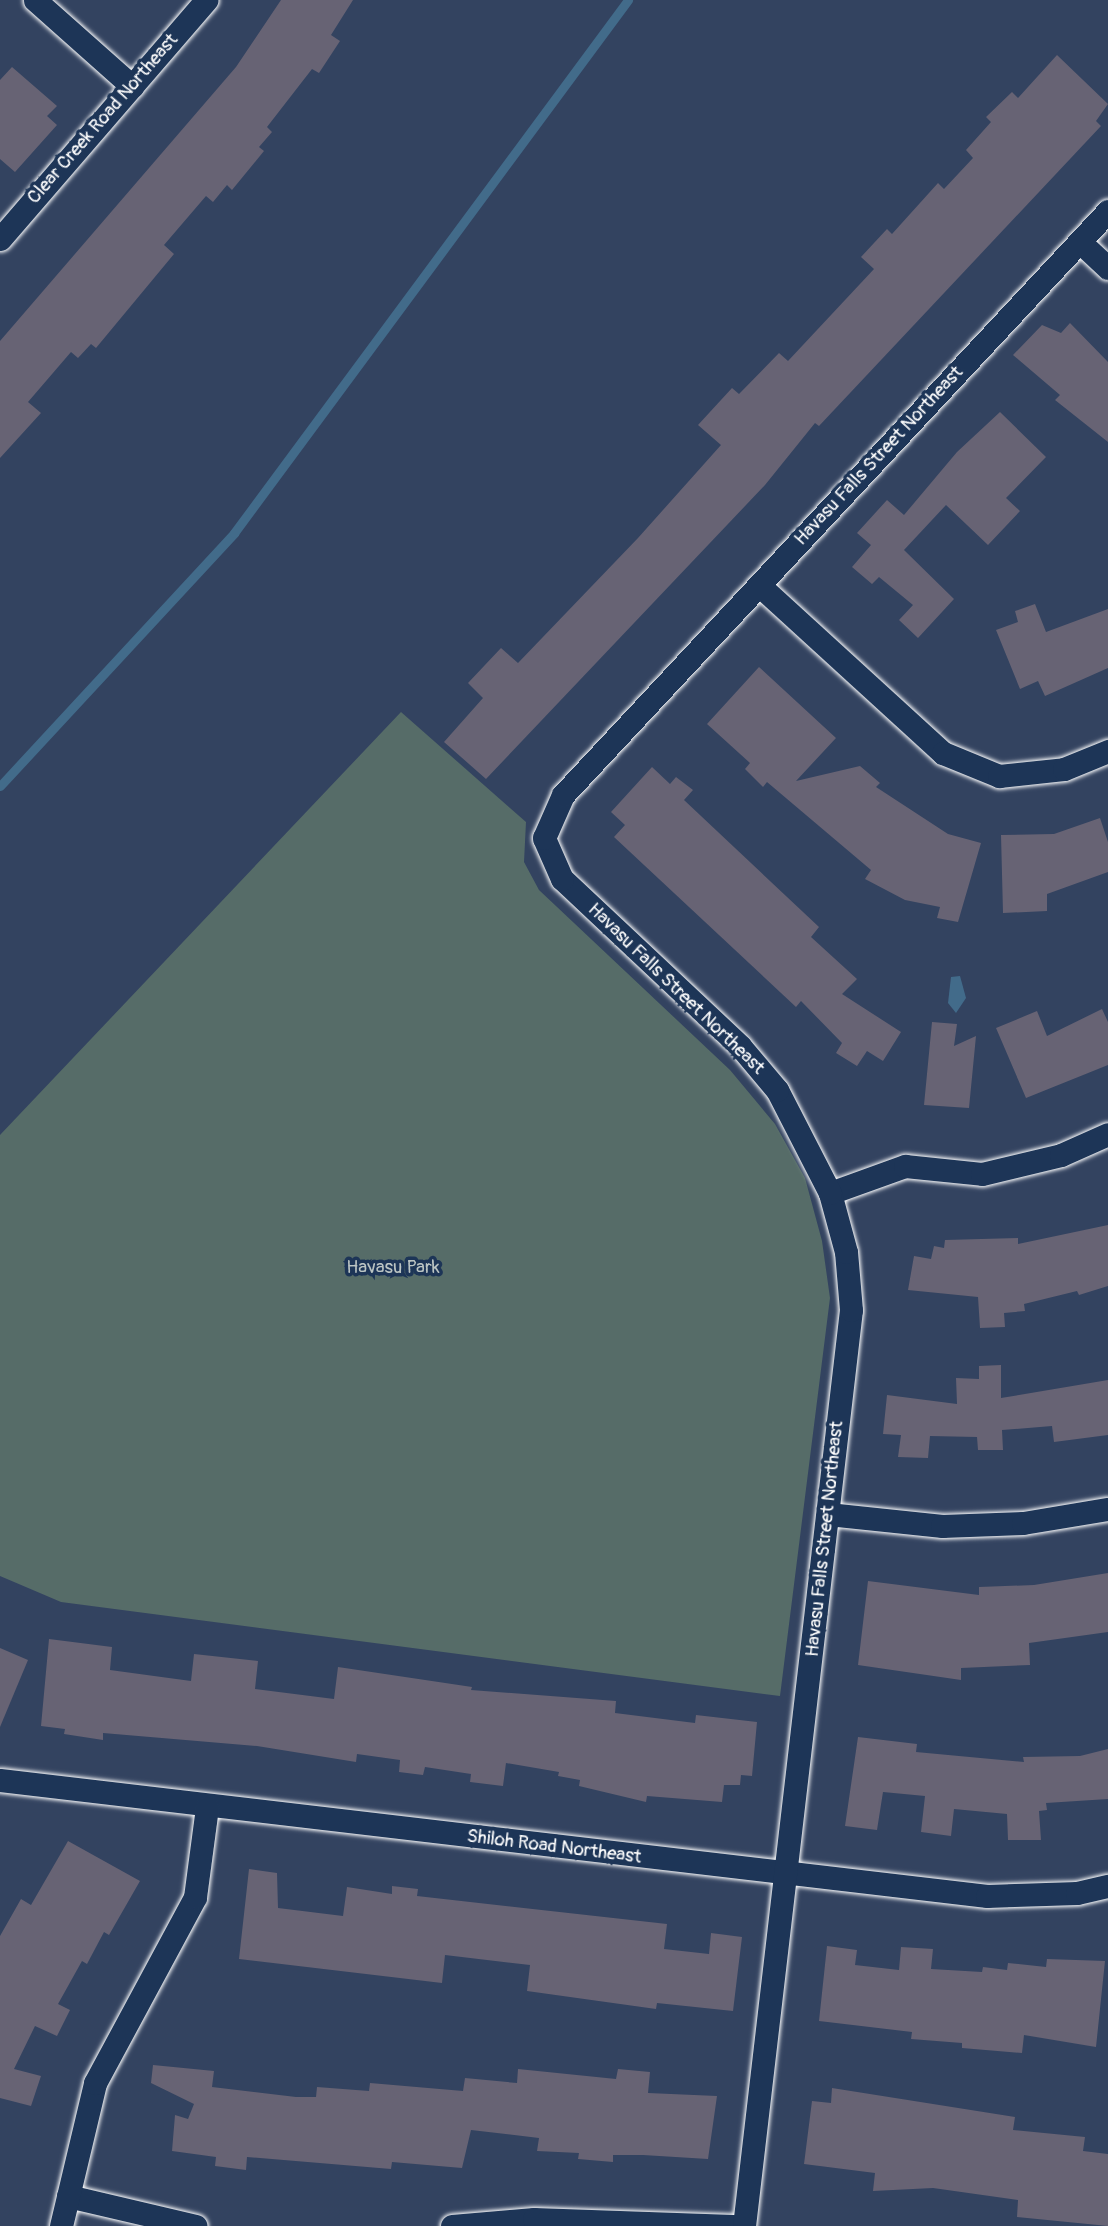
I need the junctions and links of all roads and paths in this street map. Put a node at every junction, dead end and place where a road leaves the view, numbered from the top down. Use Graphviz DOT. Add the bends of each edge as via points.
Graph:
graph roads {
  1 [pos="35,0"];
  2 [pos="206,0"];
  3 [pos="132,86"];
  4 [pos="1108,211"];
  5 [pos="0,239"];
  6 [pos="1080,242"];
  7 [pos="1108,268"];
  8 [pos="759,585"];
  9 [pos="1108,751"];
  10 [pos="1108,1134"];
  11 [pos="830,1193"];
  12 [pos="1108,1509"];
  13 [pos="828,1514"];
  14 [pos="0,1780"];
  15 [pos="207,1807"];
  16 [pos="788,1874"];
  17 [pos="1108,1886"];
  18 [pos="68,2196"];
  19 [pos="61,2226"];
  20 [pos="196,2226"];
  21 [pos="452,2226"];
  22 [pos="733,2226"];
  23 [pos="744,2226"];
  1 -- 3 [label="street"];
  2 -- 3 [label="street, Clear Creek Road Northeast"];
  3 -- 5 [label="street, Clear Creek Road Northeast"];
  4 -- 6 [label="street, Havasu Falls Street Northeast"];
  6 -- 7 [label="street"];
  6 -- 8 [label="street, Havasu Falls Street Northeast"];
  8 -- 9 [label="street" via="943,753 999,776 1064,769"];
  8 -- 11 [label="street, Havasu Falls Street Northeast" via="563,795 544,838 562,879 740,1046 777,1090"];
  10 -- 11 [label="street" via="1061,1155 982,1174 905,1166"];
  11 -- 13 [label="street, Havasu Falls Street Northeast" via="846,1252 851,1310"];
  12 -- 13 [label="street" via="1023,1523 942,1526"];
  13 -- 16 [label="street, Havasu Falls Street Northeast"];
  14 -- 15 [label="street, Shiloh Road Northeast"];
  15 -- 16 [label="street, Shiloh Road Northeast"];
  15 -- 18 [label="street" via="195,1897 95,2083"];
  16 -- 17 [label="street, Shiloh Road Northeast" via="988,1896 1077,1893"];
  16 -- 23 [label="street, Havasu Falls Street Northeast"];
  18 -- 19 [label="street"];
  18 -- 20 [label="street"];
  21 -- 22 [label="street" via="534,2219"];
}
